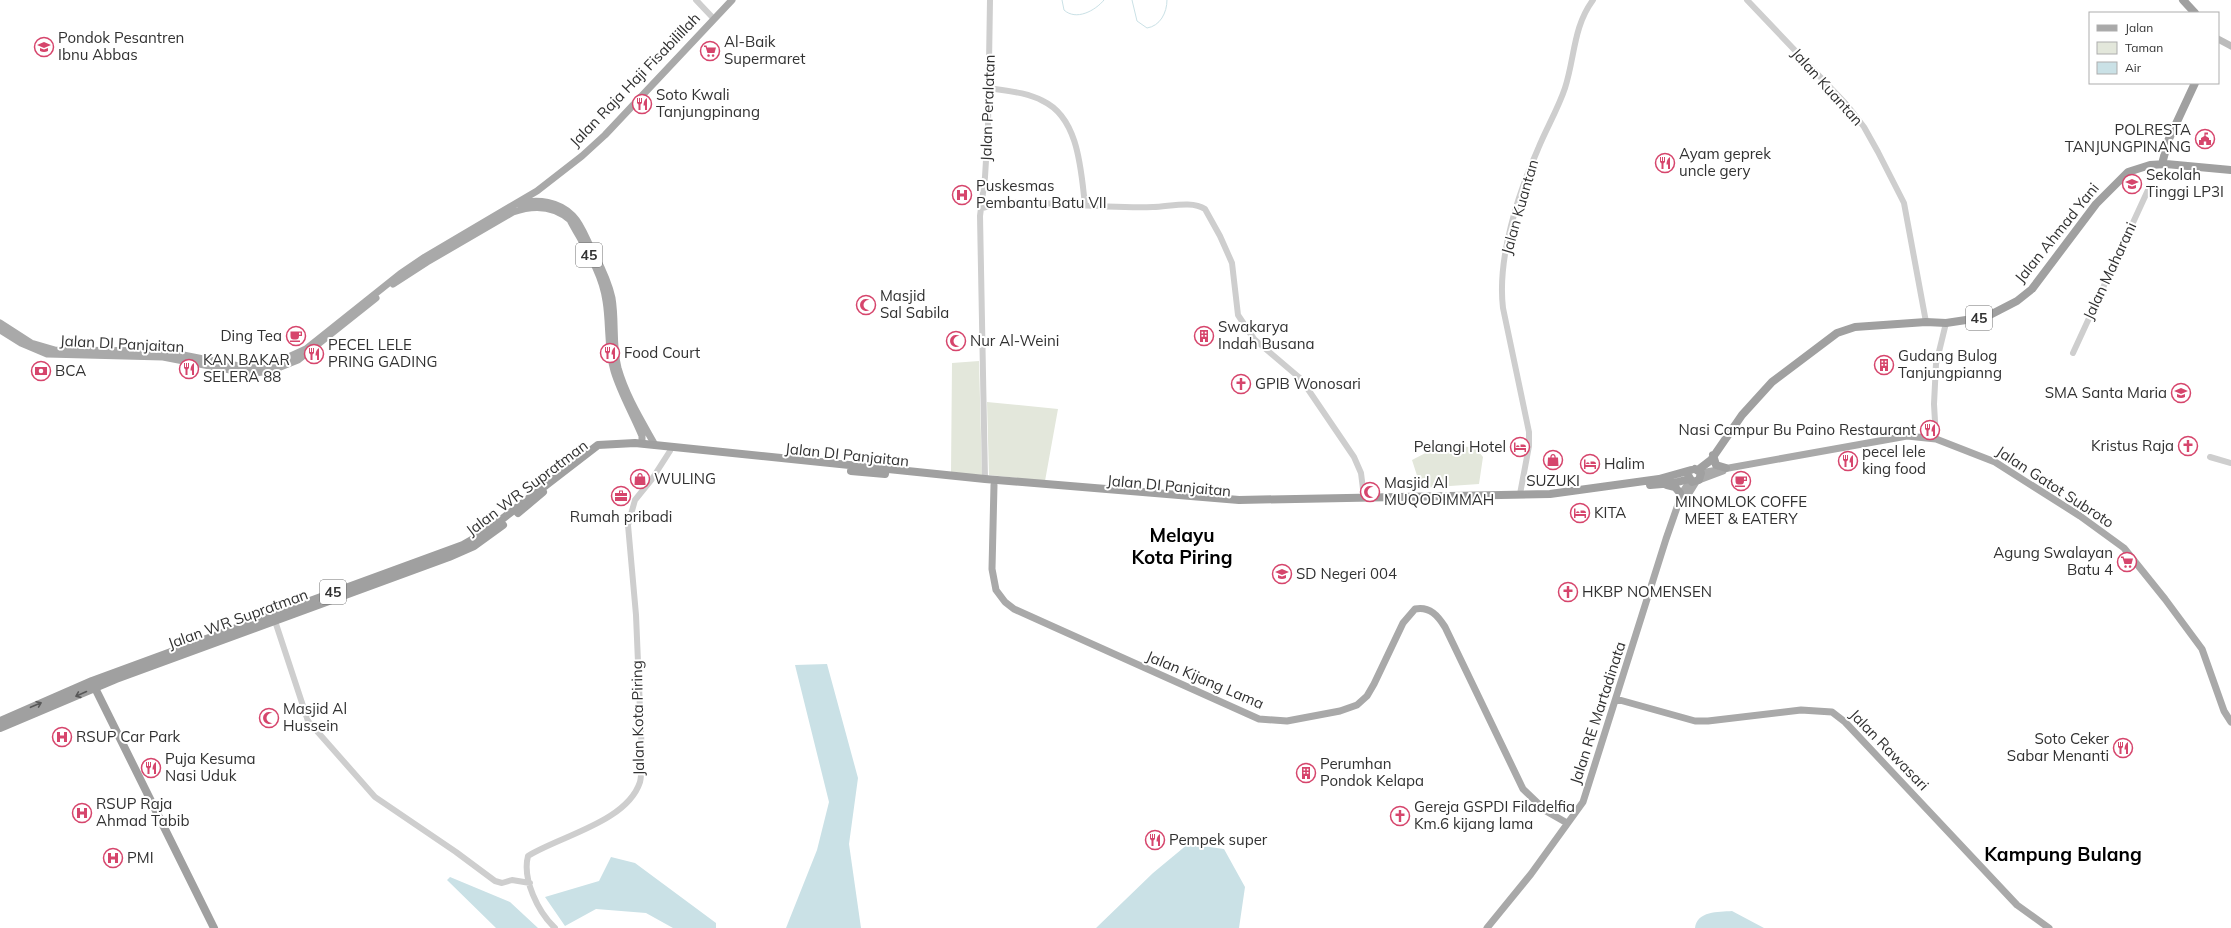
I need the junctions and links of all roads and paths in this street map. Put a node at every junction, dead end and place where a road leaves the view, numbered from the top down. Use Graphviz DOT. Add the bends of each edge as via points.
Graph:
graph roads {
  1 [pos="696,0"];
  2 [pos="732,0"];
  3 [pos="990,0"];
  4 [pos="1593,0"];
  5 [pos="1747,0"];
  6 [pos="2183,0"];
  7 [pos="2194,12"];
  8 [pos="714,19"];
  9 [pos="2219,40"];
  10 [pos="2231,46"];
  11 [pos="2196,84"];
  12 [pos="989,88"];
  13 [pos="2162,164"];
  14 [pos="2231,170"];
  15 [pos="2148,190"];
  16 [pos="537,191"];
  17 [pos="542,202"];
  18 [pos="1085,205"];
  19 [pos="510,207"];
  20 [pos="982,208"];
  21 [pos="424,261"];
  22 [pos="1926,322"];
  23 [pos="0,323"];
  24 [pos="1946,323"];
  25 [pos="0,330"];
  26 [pos="613,353"];
  27 [pos="2073,353"];
  28 [pos="131,354"];
  29 [pos="1936,439"];
  30 [pos="649,445"];
  31 [pos="670,451"];
  32 [pos="1713,456"];
  33 [pos="2210,457"];
  34 [pos="1701,462"];
  35 [pos="2231,463"];
  36 [pos="1744,466"];
  37 [pos="847,467"];
  38 [pos="1726,468"];
  39 [pos="1716,469"];
  40 [pos="1695,476"];
  41 [pos="985,479"];
  42 [pos="1660,482"];
  43 [pos="994,485"];
  44 [pos="1520,494"];
  45 [pos="1158,497"];
  46 [pos="1364,497"];
  47 [pos="1680,500"];
  48 [pos="517,510"];
  49 [pos="1671,526"];
  50 [pos="275,621"];
  51 [pos="261,622"];
  52 [pos="95,688"];
  53 [pos="1616,699"];
  54 [pos="0,721"];
  55 [pos="2231,722"];
  56 [pos="0,728"];
  57 [pos="1567,823"];
  58 [pos="530,883"];
  59 [pos="214,928"];
  60 [pos="555,928"];
  61 [pos="1487,928"];
  62 [pos="2049,928"];
  1 -- 8 [label="street"];
  2 -- 8 [label="main road, Jalan Raja Haji Fisabilillah / 45"];
  3 -- 12 [label="street, Jalan Peralatan"];
  4 -- 44 [label="street, Jalan Kuantan" via="1578,27 1564,89 1528,174 1506,253 1503,308 1529,432 1529,446"];
  5 -- 22 [label="street, Jalan Kuantan" via="1847,105 1864,127 1878,152 1904,203"];
  6 -- 7 [label="highway"];
  8 -- 16 [label="main road, Jalan Raja Haji Fisabilillah / 45" via="594,145"];
  9 -- 10 [label="main road"];
  11 -- 13 [label="highway" via="2168,141"];
  12 -- 18 [label="street" via="1035,97 1045,101 1061,114 1069,127 1077,157"];
  12 -- 20 [label="street, Jalan Peralatan" via="986,177"];
  13 -- 14 [label="highway, Jalan Ahmad Yani / 45"];
  13 -- 24 [label="highway, Jalan Ahmad Yani / 45" via="2139,167 2122,176 2096,204 2043,276 2017,301 1986,317"];
  15 -- 27 [label="street, Jalan Maharani"];
  16 -- 17 [label="main road" via="535,197"];
  16 -- 19 [label="main road, 45"];
  17 -- 19 [label="main road, 45"];
  17 -- 26 [label="main road, 45" via="559,206 574,217 602,267 612,299"];
  18 -- 20 [label="street" via="998,203"];
  18 -- 46 [label="street" via="1125,208 1186,205 1205,209 1232,263 1238,315 1254,339 1287,365 1305,385 1354,458 1361,473"];
  19 -- 21 [label="main road, 45"];
  20 -- 41 [label="street, Jalan Peralatan" via="980,216"];
  21 -- 26 [label="main road, 45" via="513,212 533,207 557,211 570,220 597,270 606,300"];
  21 -- 28 [label="main road, Jalan DI Panjaitan / 45" via="400,274 306,349 272,365 244,367 163,351"];
  22 -- 24 [label="highway, Jalan Ahmad Yani / 45"];
  22 -- 32 [label="highway, Jalan Ahmad Yani / 45" via="1850,328 1829,337 1772,382 1742,415"];
  23 -- 28 [label="main road, Jalan DI Panjaitan / 45" via="24,339 46,348"];
  24 -- 29 [label="street" via="1936,364"];
  25 -- 28 [label="main road, Jalan DI Panjaitan / 45" via="21,343 47,354"];
  26 -- 30 [label="main road, 45"];
  26 -- 30 [label="main road, 45" via="620,389 642,436"];
  29 -- 36 [label="main road, Jalan Gatot Subroto" via="1908,436"];
  29 -- 55 [label="main road, Jalan Gatot Subroto" via="1995,462 2080,516 2124,548 2202,649 2224,711"];
  30 -- 31 [label="highway, Jalan DI Panjaitan"];
  30 -- 37 [label="highway, Jalan DI Panjaitan"];
  30 -- 48 [label="highway, Jalan WR Supratman / 45" via="598,445"];
  31 -- 37 [label="highway, Jalan DI Panjaitan"];
  31 -- 58 [label="street, Jalan Kota Piring" via="635,500 628,524 636,615 642,757 640,780 633,795 612,814 528,856"];
  32 -- 34 [label="highway"];
  32 -- 38 [label="highway" via="1716,465"];
  32 -- 39 [label="highway" via="1712,464"];
  32 -- 40 [label="highway"];
  33 -- 35 [label="street"];
  34 -- 40 [label="highway"];
  34 -- 42 [label="highway"];
  36 -- 38 [label="main road"];
  36 -- 40 [label="main road"];
  37 -- 41 [label="highway, Jalan DI Panjaitan"];
  37 -- 43 [label="highway, Jalan DI Panjaitan"];
  38 -- 39 [label="main road"];
  39 -- 40 [label="main road"];
  40 -- 42 [label="highway, Jalan DI Panjaitan"];
  40 -- 47 [label="main road, Jalan RE Martadinata"];
  40 -- 49 [label="main road, Jalan RE Martadinata"];
  41 -- 45 [label="highway, Jalan DI Panjaitan"];
  42 -- 44 [label="highway, Jalan DI Panjaitan" via="1558,493"];
  42 -- 45 [label="highway, Jalan DI Panjaitan" via="1565,496 1358,503 1241,506"];
  42 -- 47 [label="highway" via="1678,489"];
  43 -- 45 [label="highway, Jalan DI Panjaitan"];
  43 -- 57 [label="main road, Jalan Kijang Lama" via="992,569 996,590 1005,602 1014,609 1259,719 1287,721 1357,705 1367,696 1374,684 1406,618 1415,609 1429,610 1445,627 1524,789 1546,811"];
  44 -- 46 [label="highway, Jalan DI Panjaitan"];
  45 -- 46 [label="highway, Jalan DI Panjaitan" via="1239,500"];
  47 -- 49 [label="main road, Jalan RE Martadinata"];
  48 -- 50 [label="highway, Jalan WR Supratman / 45" via="488,538 474,546"];
  48 -- 51 [label="highway, Jalan WR Supratman / 45" via="463,545"];
  49 -- 53 [label="main road, Jalan RE Martadinata"];
  50 -- 51 [label="highway, Jalan WR Supratman / 45"];
  50 -- 58 [label="street" via="308,721 372,794 495,881"];
  51 -- 52 [label="highway, Jalan WR Supratman / 45"];
  54 -- 51 [label="highway, Jalan WR Supratman / 45, one-way" via="92,681"];
  52 -- 56 [label="highway, Jalan WR Supratman / 45, one-way"];
  52 -- 59 [label="highway"];
  53 -- 57 [label="main road, Jalan RE Martadinata" via="1583,802"];
  53 -- 62 [label="main road, Jalan Rawasari" via="1695,721 1801,710 1832,712 1845,722 2017,905"];
  57 -- 61 [label="main road, Jalan RE Martadinata" via="1532,874"];
  58 -- 60 [label="street, Jalan Kota Piring" via="534,898"];
}
